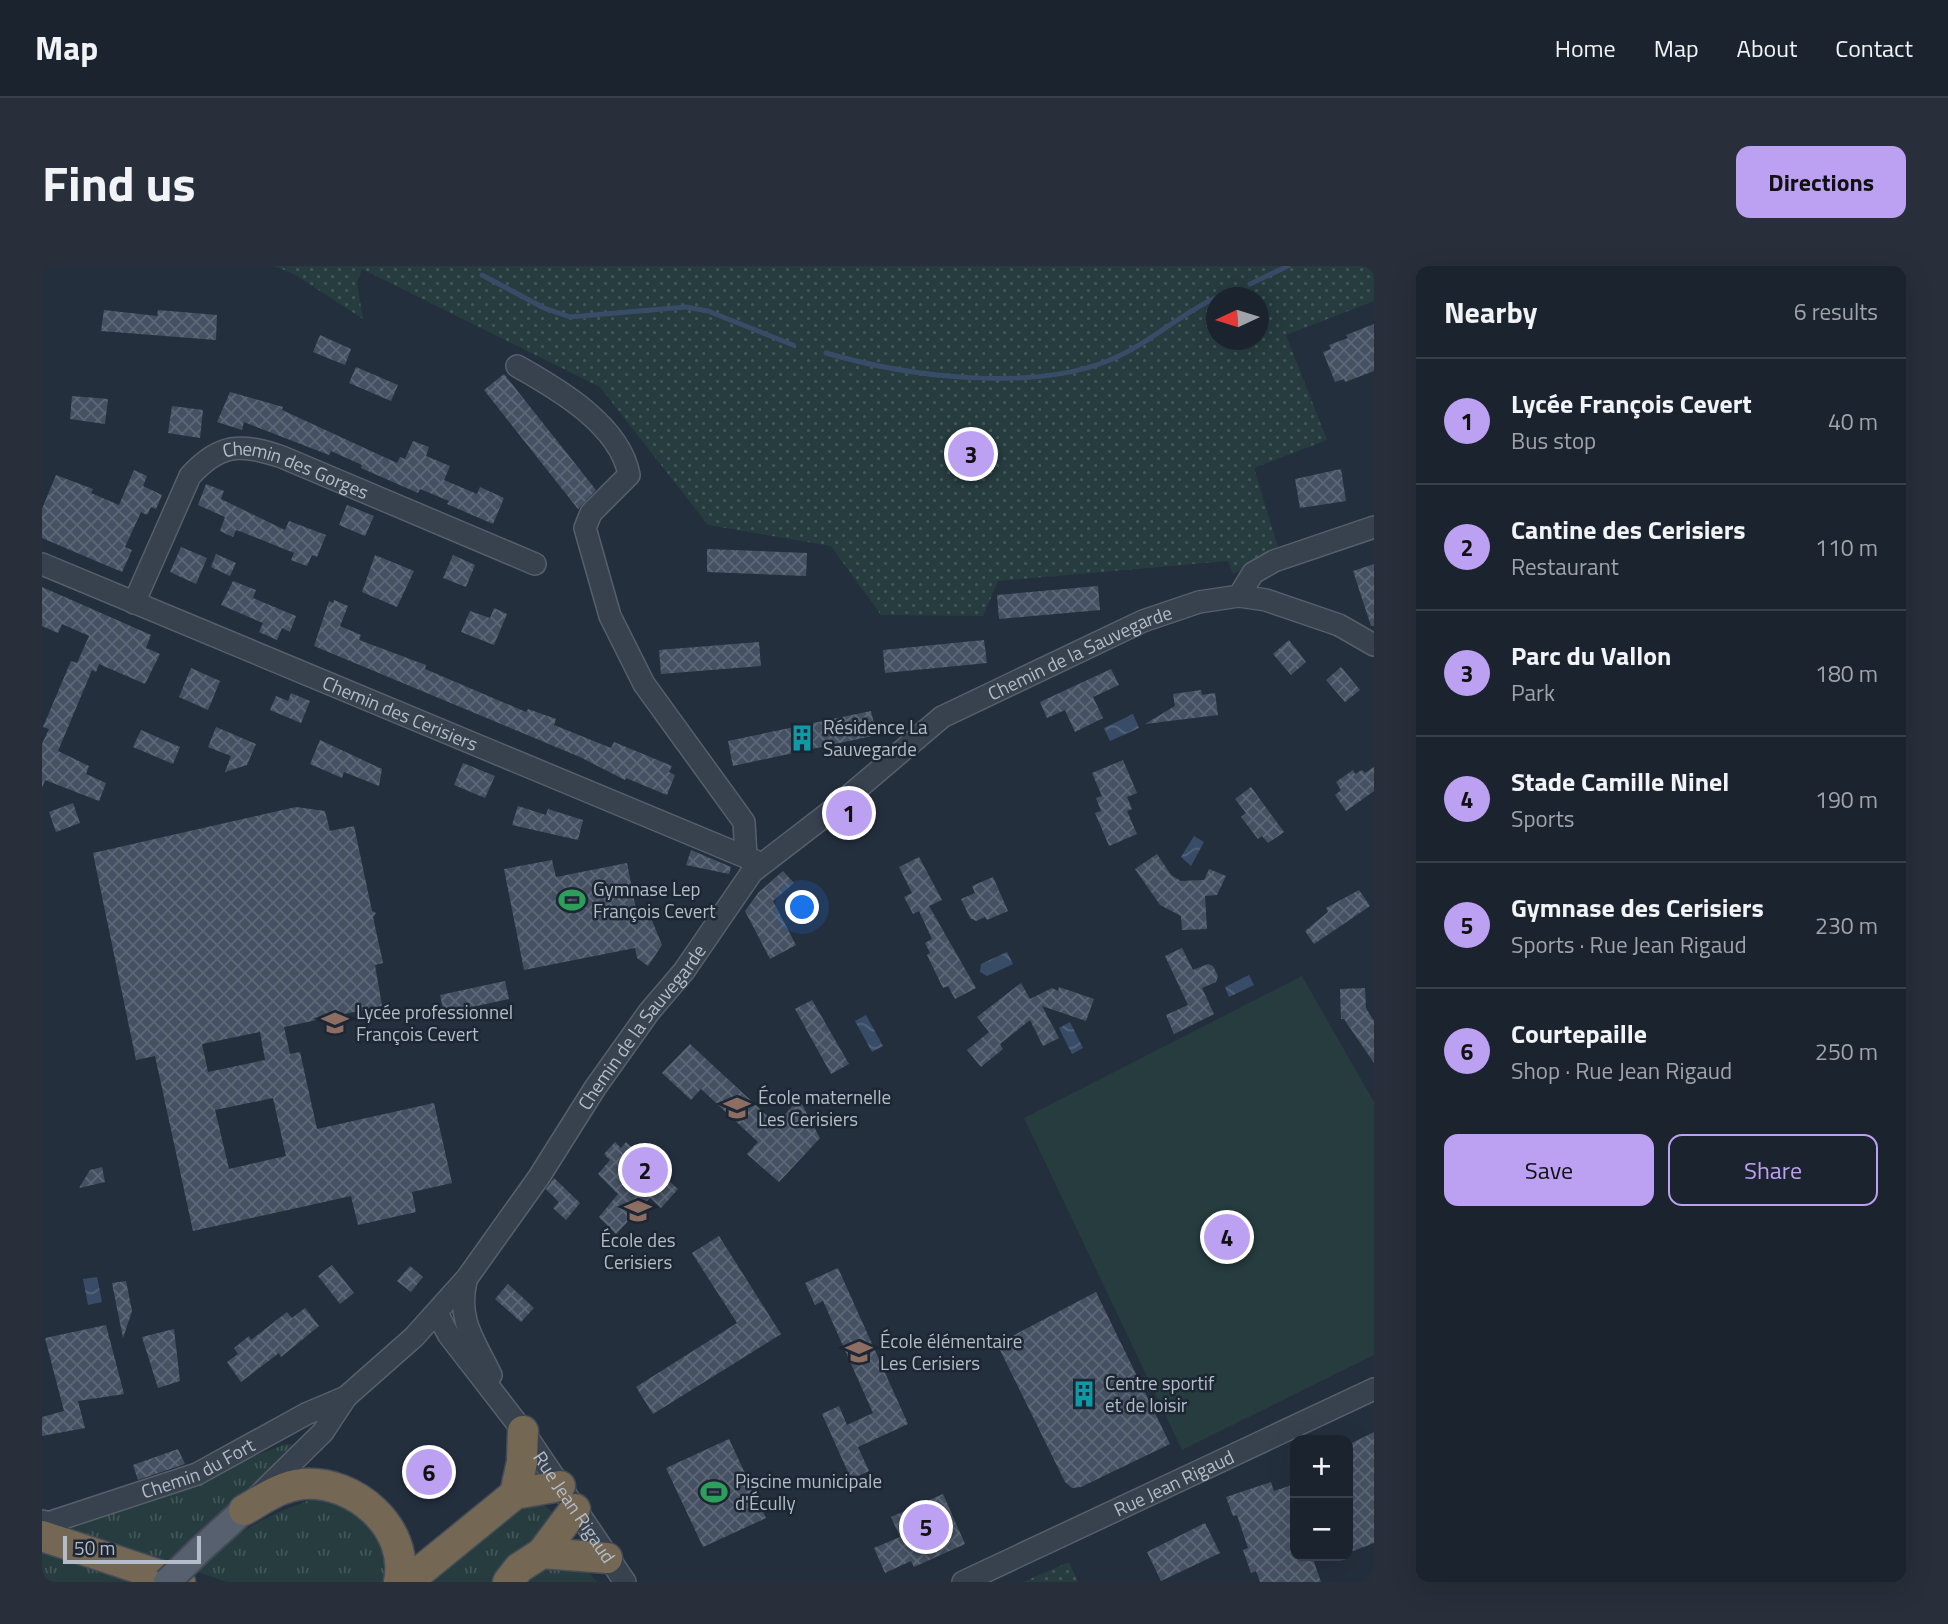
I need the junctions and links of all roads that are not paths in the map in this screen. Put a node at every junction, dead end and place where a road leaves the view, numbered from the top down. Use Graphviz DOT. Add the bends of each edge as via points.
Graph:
graph roads {
  1 [pos="517,366"];
  2 [pos="1374,527"];
  3 [pos="42,564"];
  4 [pos="535,564"];
  5 [pos="1239,596"];
  6 [pos="134,603"];
  7 [pos="1374,645"];
  8 [pos="753,860"];
  9 [pos="467,1278"];
  10 [pos="437,1314"];
  11 [pos="1374,1389"];
  12 [pos="346,1397"];
  13 [pos="523,1432"];
  14 [pos="515,1494"];
  15 [pos="567,1498"];
  16 [pos="244,1510"];
  17 [pos="42,1521"];
  18 [pos="42,1536"];
  19 [pos="542,1553"];
  20 [pos="607,1558"];
  21 [pos="969,1578"];
  22 [pos="167,1582"];
  23 [pos="180,1582"];
  24 [pos="399,1582"];
  25 [pos="407,1582"];
  26 [pos="508,1582"];
  27 [pos="625,1582"];
  1 -- 8 [label="street" via="568,395 626,458 629,475 591,513 584,528 610,616 644,684 744,822"];
  2 -- 5 [label="street" via="1274,561 1253,573"];
  3 -- 6 [label="street, Chemin des Cerisiers"];
  4 -- 6 [label="street, Chemin des Gorges" via="282,457 240,447 221,450 190,476"];
  5 -- 7 [label="street, Chemin de la Sauvegarde" via="1302,610"];
  5 -- 8 [label="street, Chemin de la Sauvegarde" via="1199,602 1143,621 942,717 830,812"];
  6 -- 8 [label="street, Chemin des Cerisiers"];
  8 -- 9 [label="street, Chemin de la Sauvegarde" via="684,971 595,1088 540,1177"];
  9 -- 10 [label="street, Chemin de la Sauvegarde"];
  9 -- 13 [label="street, Rue Jean Rigaud" via="461,1302 465,1321"];
  10 -- 12 [label="street, Chemin de la Sauvegarde"];
  10 -- 13 [label="street, Rue Jean Rigaud"];
  11 -- 21 [label="street, Rue Jean Rigaud"];
  12 -- 16 [label="street, Chemin de la Sauvegarde" via="323,1432"];
  12 -- 17 [label="street, Chemin du Fort" via="197,1474"];
  13 -- 14 [label="highway"];
  13 -- 15 [label="street, Rue Jean Rigaud"];
  14 -- 15 [label="highway"];
  14 -- 25 [label="highway"];
  15 -- 19 [label="highway"];
  15 -- 20 [label="street, Rue Jean Rigaud"];
  16 -- 22 [label="main road, Chemin de la Sauvegarde, bridge"];
  16 -- 24 [label="highway" via="280,1489 300,1484 325,1485 349,1493 370,1506 390,1531 401,1561"];
  18 -- 23 [label="highway"];
  19 -- 20 [label="highway"];
  19 -- 26 [label="highway" via="519,1568"];
  20 -- 27 [label="street, Rue Jean Rigaud"];
}
